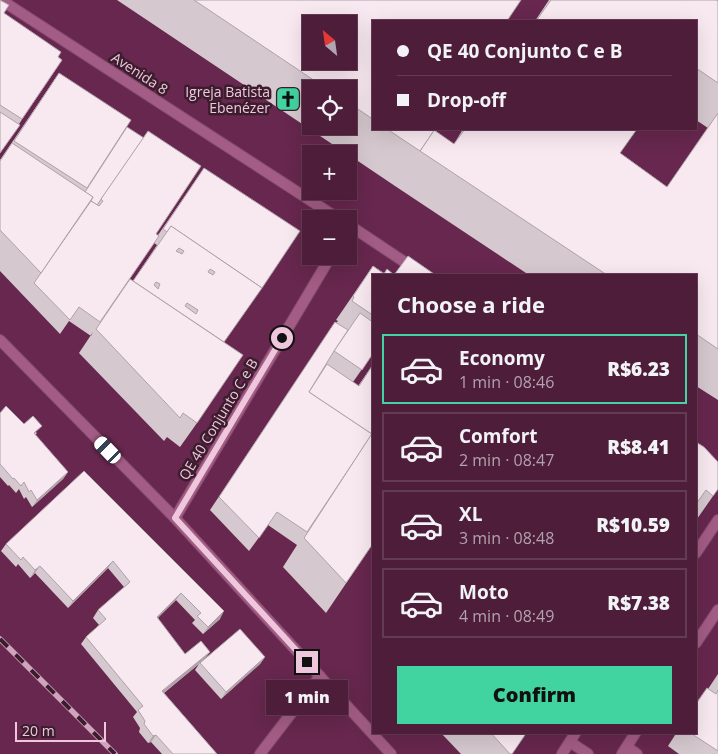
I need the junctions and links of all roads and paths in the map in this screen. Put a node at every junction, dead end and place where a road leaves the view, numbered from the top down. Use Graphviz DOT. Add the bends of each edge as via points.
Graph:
graph roads {
  1 [pos="1,0"];
  2 [pos="325,210"];
  3 [pos="357,231"];
  4 [pos="326,265"];
  5 [pos="422,274"];
  6 [pos="0,340"];
  7 [pos="175,518"];
  8 [pos="718,520"];
  9 [pos="697,552"];
  10 [pos="718,610"];
  11 [pos="697,642"];
  12 [pos="320,676"];
  13 [pos="372,734"];
  14 [pos="372,734"];
  15 [pos="575,734"];
  16 [pos="635,734"];
  17 [pos="570,742"];
  18 [pos="624,750"];
  19 [pos="260,754"];
  20 [pos="390,754"];
  21 [pos="562,754"];
  22 [pos="588,754"];
  23 [pos="637,754"];
  1 -- 2 [label="street, Avenida 8"];
  3 -- 5 [label="street"];
  4 -- 7 [label="street, QE 40 Conjunto C e B"];
  6 -- 7 [label="street"];
  7 -- 12 [label="street"];
  8 -- 9 [label="street"];
  10 -- 11 [label="street"];
  12 -- 13 [label="street"];
  12 -- 19 [label="street"];
  14 -- 20 [label="street"];
  15 -- 17 [label="street"];
  16 -- 18 [label="street"];
  17 -- 21 [label="street"];
  17 -- 22 [label="street"];
  18 -- 23 [label="street"];
}
